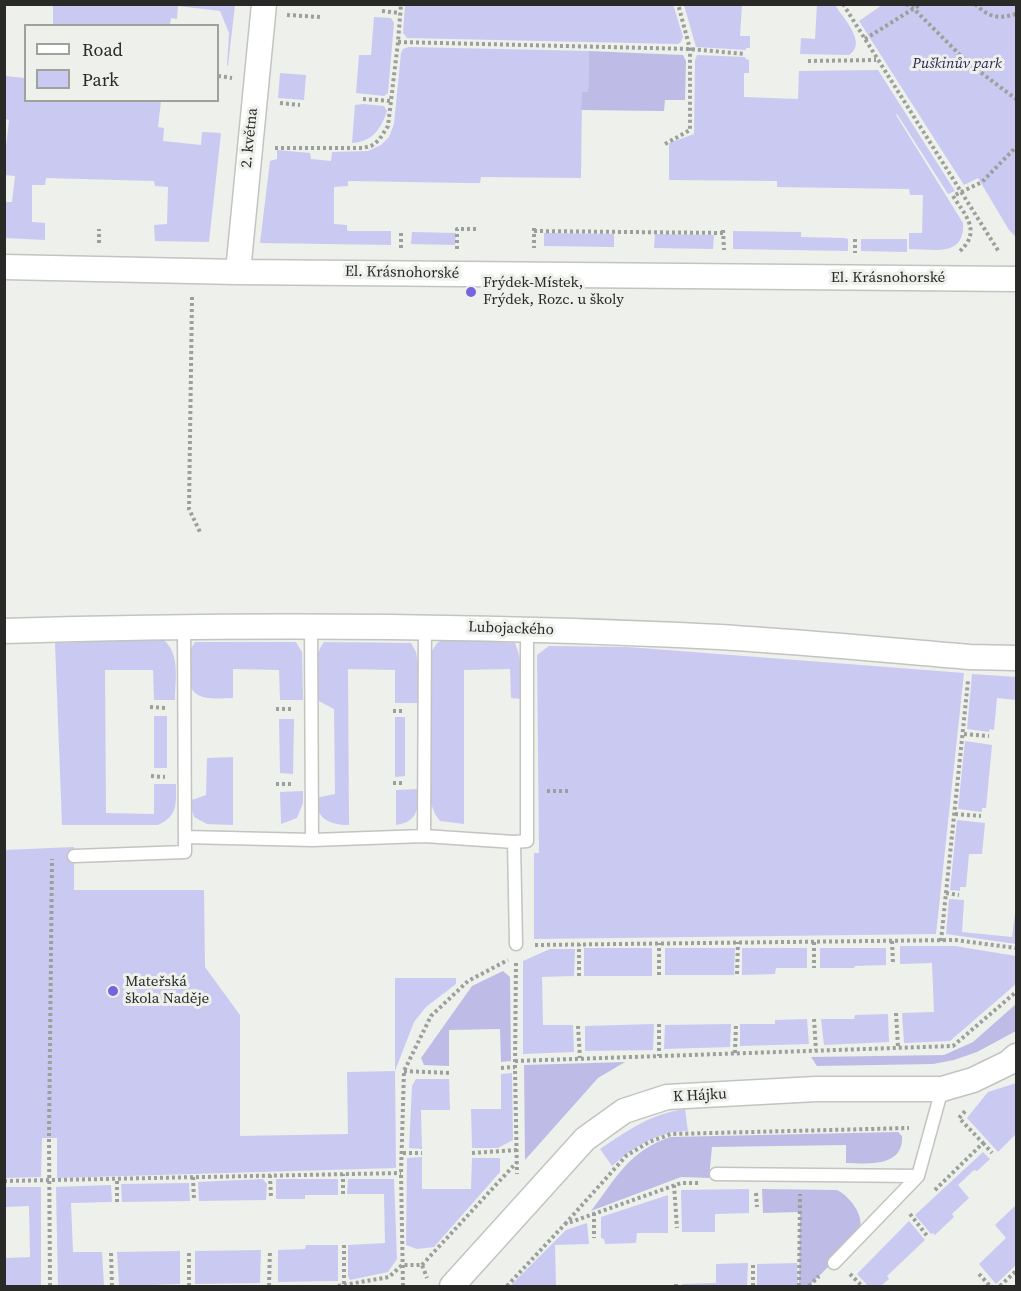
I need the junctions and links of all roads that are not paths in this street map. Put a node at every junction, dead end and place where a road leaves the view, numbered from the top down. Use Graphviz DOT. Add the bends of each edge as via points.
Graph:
graph roads {
  1 [pos="273,9"];
  2 [pos="4,267"];
  3 [pos="238,272"];
  4 [pos="1017,279"];
  5 [pos="184,626"];
  6 [pos="311,626"];
  7 [pos="425,627"];
  8 [pos="527,630"];
  9 [pos="4,631"];
  10 [pos="1017,658"];
  11 [pos="423,836"];
  12 [pos="185,837"];
  13 [pos="312,840"];
  14 [pos="514,842"];
  15 [pos="74,856"];
  16 [pos="516,944"];
  17 [pos="1017,1056"];
  18 [pos="942,1089"];
  19 [pos="716,1174"];
  20 [pos="918,1176"];
  21 [pos="834,1263"];
  22 [pos="441,1286"];
  1 -- 3 [label="street, 2. května" via="250,146"];
  2 -- 3 [label="street, El. Krásnohorské"];
  3 -- 4 [label="street, El. Krásnohorské"];
  5 -- 6 [label="street, Lubojackého"];
  5 -- 9 [label="street, Lubojackého"];
  5 -- 12 [label="lane"];
  6 -- 7 [label="street, Lubojackého"];
  6 -- 13 [label="lane"];
  7 -- 8 [label="street, Lubojackého"];
  7 -- 11 [label="lane"];
  8 -- 10 [label="street, Lubojackého" via="682,635"];
  8 -- 14 [label="lane" via="528,841"];
  11 -- 13 [label="lane"];
  11 -- 14 [label="lane"];
  12 -- 13 [label="lane"];
  12 -- 15 [label="lane" via="185,852"];
  14 -- 16 [label="lane"];
  17 -- 18 [label="street, K Hájku" via="973,1080"];
  18 -- 20 [label="lane"];
  18 -- 22 [label="street, K Hájku" via="816,1089 667,1097 624,1111 585,1139 518,1214"];
  19 -- 20 [label="lane"];
  20 -- 21 [label="lane"];
}
